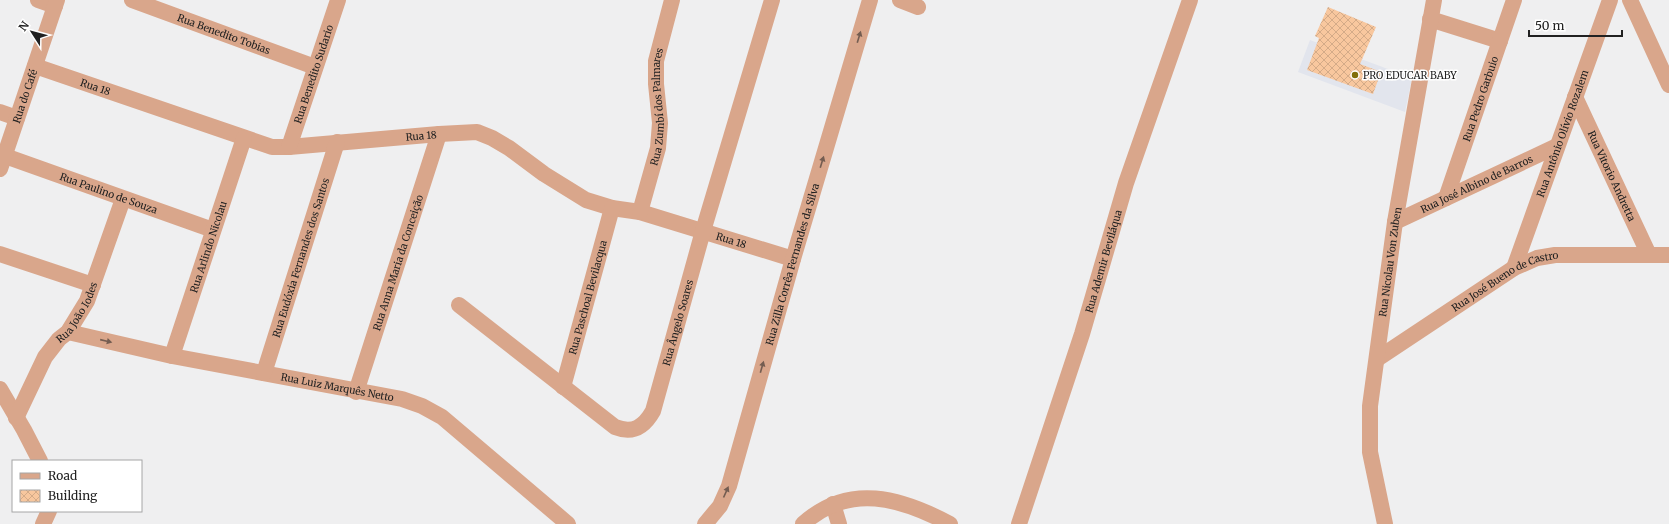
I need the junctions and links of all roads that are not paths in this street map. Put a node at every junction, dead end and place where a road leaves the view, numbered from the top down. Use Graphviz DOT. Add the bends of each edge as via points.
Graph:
graph roads {
  1 [pos="38,0"];
  2 [pos="132,0"];
  3 [pos="338,0"];
  4 [pos="672,0"];
  5 [pos="772,0"];
  6 [pos="870,0"];
  7 [pos="900,0"];
  8 [pos="1190,0"];
  9 [pos="1434,0"];
  10 [pos="1514,0"];
  11 [pos="1610,0"];
  12 [pos="1630,0"];
  13 [pos="56,3"];
  14 [pos="918,7"];
  15 [pos="1430,19"];
  16 [pos="1500,41"];
  17 [pos="35,66"];
  18 [pos="315,67"];
  19 [pos="1669,85"];
  20 [pos="1575,97"];
  21 [pos="0,112"];
  22 [pos="17,118"];
  23 [pos="439,134"];
  24 [pos="244,138"];
  25 [pos="337,142"];
  26 [pos="1558,146"];
  27 [pos="289,147"];
  28 [pos="3,163"];
  29 [pos="1446,198"];
  30 [pos="123,199"];
  31 [pos="612,208"];
  32 [pos="640,212"];
  33 [pos="1395,222"];
  34 [pos="213,230"];
  35 [pos="703,232"];
  36 [pos="0,254"];
  37 [pos="1649,255"];
  38 [pos="1669,255"];
  39 [pos="793,259"];
  40 [pos="1514,268"];
  41 [pos="93,285"];
  42 [pos="459,305"];
  43 [pos="68,332"];
  44 [pos="172,356"];
  45 [pos="1377,359"];
  46 [pos="264,373"];
  47 [pos="563,387"];
  48 [pos="0,389"];
  49 [pos="356,392"];
  50 [pos="16,418"];
  51 [pos="39,460"];
  52 [pos="833,504"];
  53 [pos="49,512"];
  54 [pos="43,524"];
  55 [pos="568,524"];
  56 [pos="705,524"];
  57 [pos="803,524"];
  58 [pos="839,524"];
  59 [pos="950,524"];
  60 [pos="1020,524"];
  61 [pos="1385,524"];
  1 -- 13 [label="street"];
  2 -- 18 [label="street, Rua Benedito Tobias"];
  3 -- 18 [label="street, Rua Benedito Sudario"];
  4 -- 32 [label="street, Rua Zumbí dos Palmares" via="656,61 660,123 658,148"];
  5 -- 35 [label="street, Rua Ângelo Soares"];
  39 -- 6 [label="street, Rua Zilla Corrêa Fernandes da Silva, one-way"];
  7 -- 14 [label="street"];
  8 -- 60 [label="street, Rua Ademir Beviláqua" via="1126,183 1082,334"];
  9 -- 15 [label="street, Rua Nicolau Von Zuben"];
  10 -- 16 [label="street, Rua Pedro Garbuio"];
  11 -- 20 [label="street, Rua Antônio Olívio Rozalem"];
  12 -- 19 [label="street"];
  13 -- 17 [label="street, Rua do Café"];
  15 -- 16 [label="street"];
  15 -- 33 [label="street, Rua Nicolau Von Zuben"];
  16 -- 29 [label="street, Rua Pedro Garbuio"];
  17 -- 22 [label="street, Rua do Café"];
  17 -- 24 [label="street, Rua 18"];
  18 -- 27 [label="street, Rua Benedito Sudario"];
  20 -- 26 [label="street, Rua Antônio Olívio Rozalem"];
  20 -- 37 [label="street, Rua Vitorio Andretta"];
  21 -- 22 [label="street"];
  22 -- 28 [label="street, Rua do Café"];
  23 -- 25 [label="street, Rua 18"];
  23 -- 31 [label="street, Rua 18" via="477,132 492,138 567,189 586,200"];
  23 -- 49 [label="street, Rua Anna Maria da Conceição"];
  24 -- 27 [label="street, Rua 18" via="272,147"];
  24 -- 34 [label="street, Rua Arlindo Nicolau"];
  25 -- 27 [label="street, Rua 18"];
  25 -- 46 [label="street, Rua Eudóxia Fernandes dos Santos"];
  26 -- 29 [label="street, Rua José Albino de Barros"];
  26 -- 40 [label="street, Rua Antônio Olívio Rozalem"];
  28 -- 30 [label="street, Rua Paulino de Souza"];
  29 -- 33 [label="street, Rua José Albino de Barros"];
  30 -- 34 [label="street, Rua Paulino de Souza"];
  30 -- 41 [label="street, Rua João Iodes"];
  31 -- 32 [label="street, Rua 18"];
  31 -- 47 [label="street, Rua Paschoal Bevilacqua"];
  32 -- 35 [label="street, Rua 18"];
  33 -- 45 [label="street, Rua Nicolau Von Zuben"];
  34 -- 44 [label="street, Rua Arlindo Nicolau"];
  35 -- 39 [label="street, Rua 18"];
  35 -- 47 [label="street, Rua Ângelo Soares" via="653,411 644,425 634,429 615,427"];
  36 -- 41 [label="street"];
  37 -- 38 [label="street, Rua José Bueno de Castro"];
  37 -- 40 [label="street, Rua José Bueno de Castro" via="1555,255 1537,258"];
  56 -- 39 [label="street, Rua Zilla Corrêa Fernandes da Silva, one-way" via="720,506 729,486"];
  40 -- 45 [label="street, Rua José Bueno de Castro"];
  41 -- 43 [label="street, Rua João Iodes" via="87,301"];
  42 -- 47 [label="street, Rua Ângelo Soares"];
  43 -- 44 [label="street, Rua Luiz Marquês Netto, one-way"];
  43 -- 50 [label="street, Rua João Iodes" via="58,339 45,357"];
  44 -- 46 [label="street, Rua Luiz Marquês Netto"];
  45 -- 61 [label="street, Rua Nicolau Von Zuben" via="1370,406 1370,452"];
  46 -- 49 [label="street, Rua Luiz Marquês Netto"];
  48 -- 50 [label="street"];
  49 -- 55 [label="street, Rua Luiz Marquês Netto" via="402,399 442,417"];
  50 -- 51 [label="street"];
  52 -- 57 [label="street"];
  52 -- 58 [label="street"];
  52 -- 59 [label="street" via="860,498 888,499 917,508"];
  53 -- 54 [label="street"];
}
